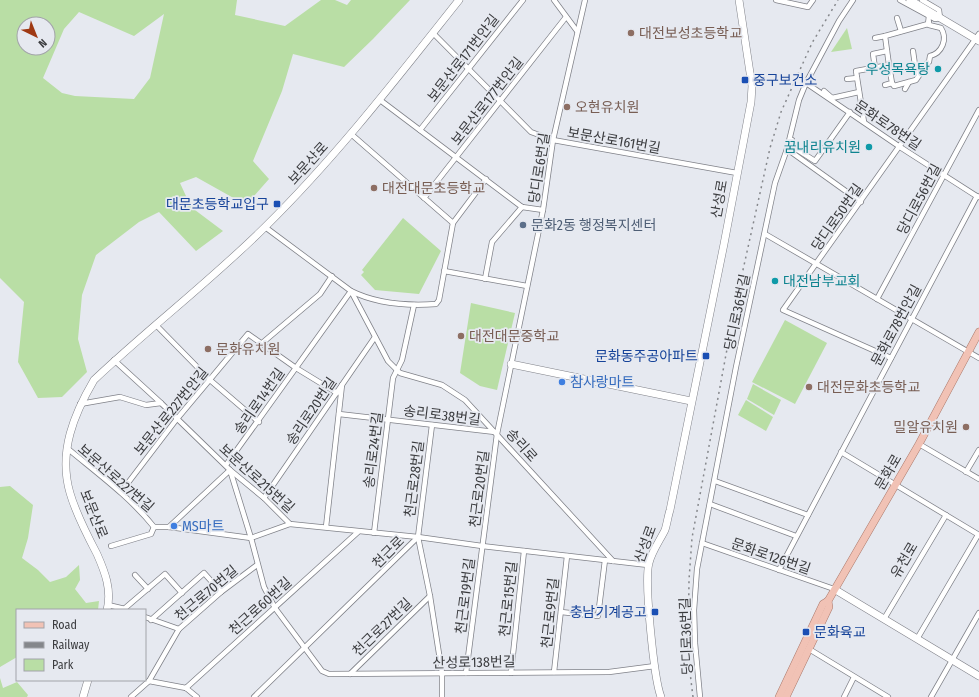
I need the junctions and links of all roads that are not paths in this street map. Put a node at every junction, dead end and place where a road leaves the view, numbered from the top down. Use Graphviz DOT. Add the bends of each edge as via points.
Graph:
graph roads {
  1 [pos="459,0"];
  2 [pos="523,0"];
  3 [pos="554,0"];
  4 [pos="585,0"];
  5 [pos="738,0"];
  6 [pos="776,0"];
  7 [pos="813,0"];
  8 [pos="853,0"];
  9 [pos="900,0"];
  10 [pos="910,0"];
  11 [pos="922,0"];
  12 [pos="929,16"];
  13 [pos="566,17"];
  14 [pos="897,18"];
  15 [pos="940,18"];
  16 [pos="577,31"];
  17 [pos="901,31"];
  18 [pos="433,33"];
  19 [pos="885,36"];
  20 [pos="875,38"];
  21 [pos="978,38"];
  22 [pos="887,51"];
  23 [pos="912,51"];
  24 [pos="889,65"];
  25 [pos="875,68"];
  26 [pos="469,69"];
  27 [pos="920,74"];
  28 [pos="857,78"];
  29 [pos="847,79"];
  30 [pos="806,82"];
  31 [pos="909,82"];
  32 [pos="892,83"];
  33 [pos="885,85"];
  34 [pos="905,90"];
  35 [pos="824,91"];
  36 [pos="859,92"];
  37 [pos="380,100"];
  38 [pos="500,101"];
  39 [pos="979,110"];
  40 [pos="850,112"];
  41 [pos="864,122"];
  42 [pos="420,130"];
  43 [pos="351,134"];
  44 [pos="553,140"];
  45 [pos="792,140"];
  46 [pos="900,147"];
  47 [pos="787,149"];
  48 [pos="456,157"];
  49 [pos="737,173"];
  50 [pos="944,175"];
  51 [pos="486,179"];
  52 [pos="978,196"];
  53 [pos="424,198"];
  54 [pos="861,202"];
  55 [pos="522,207"];
  56 [pos="543,210"];
  57 [pos="453,223"];
  58 [pos="265,227"];
  59 [pos="765,234"];
  60 [pos="817,264"];
  61 [pos="444,271"];
  62 [pos="332,276"];
  63 [pos="485,279"];
  64 [pos="527,286"];
  65 [pos="351,291"];
  66 [pos="877,299"];
  67 [pos="414,305"];
  68 [pos="911,319"];
  69 [pos="156,325"];
  70 [pos="979,332"];
  71 [pos="375,337"];
  72 [pos="261,344"];
  73 [pos="968,351"];
  74 [pos="891,358"];
  75 [pos="979,358"];
  76 [pos="114,360"];
  77 [pos="511,364"];
  78 [pos="296,368"];
  79 [pos="397,371"];
  80 [pos="210,380"];
  81 [pos="343,384"];
  82 [pos="337,392"];
  83 [pos="691,401"];
  84 [pos="161,403"];
  85 [pos="80,404"];
  86 [pos="339,414"];
  87 [pos="176,420"];
  88 [pos="387,420"];
  89 [pos="258,422"];
  90 [pos="432,425"];
  91 [pos="496,433"];
  92 [pos="920,444"];
  93 [pos="66,448"];
  94 [pos="979,450"];
  95 [pos="841,452"];
  96 [pos="226,465"];
  97 [pos="230,470"];
  98 [pos="966,472"];
  99 [pos="979,479"];
  100 [pos="715,481"];
  101 [pos="896,485"];
  102 [pos="120,492"];
  103 [pos="264,498"];
  104 [pos="710,504"];
  105 [pos="808,514"];
  106 [pos="946,515"];
  107 [pos="290,524"];
  108 [pos="154,527"];
  109 [pos="169,527"];
  110 [pos="326,527"];
  111 [pos="358,532"];
  112 [pos="374,533"];
  113 [pos="978,535"];
  114 [pos="796,536"];
  115 [pos="418,537"];
  116 [pos="251,538"];
  117 [pos="702,543"];
  118 [pos="111,546"];
  119 [pos="482,546"];
  120 [pos="524,551"];
  121 [pos="567,556"];
  122 [pos="605,560"];
  123 [pos="613,561"];
  124 [pos="257,565"];
  125 [pos="648,565"];
  126 [pos="779,570"];
  127 [pos="135,576"];
  128 [pos="148,588"];
  129 [pos="834,589"];
  130 [pos="221,592"];
  131 [pos="182,593"];
  132 [pos="430,596"];
  133 [pos="828,601"];
  134 [pos="107,608"];
  135 [pos="275,608"];
  136 [pos="125,609"];
  137 [pos="561,612"];
  138 [pos="979,613"];
  139 [pos="146,618"];
  140 [pos="884,619"];
  141 [pos="151,620"];
  142 [pos="179,629"];
  143 [pos="917,639"];
  144 [pos="306,648"];
  145 [pos="809,649"];
  146 [pos="952,660"];
  147 [pos="655,666"];
  148 [pos="793,667"];
  149 [pos="554,672"];
  150 [pos="442,673"];
  151 [pos="466,673"];
  152 [pos="511,673"];
  153 [pos="350,674"];
  154 [pos="979,676"];
  155 [pos="854,677"];
  156 [pos="88,681"];
  157 [pos="149,681"];
  158 [pos="186,688"];
  159 [pos="787,694"];
  160 [pos="83,697"];
  161 [pos="131,697"];
  162 [pos="197,697"];
  163 [pos="254,697"];
  164 [pos="442,697"];
  165 [pos="661,697"];
  166 [pos="700,697"];
  167 [pos="775,697"];
  168 [pos="779,697"];
  169 [pos="844,697"];
  170 [pos="888,697"];
  171 [pos="931,697"];
  1 -- 18 [label="main road, 보문산로"];
  2 -- 26 [label="street, 보문산로171번안길"];
  3 -- 13 [label="street"];
  4 -- 16 [label="street, 당디로6번길"];
  5 -- 49 [label="main road, 산성로" via="752,86"];
  6 -- 7 [label="street" via="808,7"];
  8 -- 30 [label="street, 당디로36번길"];
  9 -- 12 [label="street"];
  10 -- 15 [label="main road"];
  11 -- 15 [label="street" via="939,10"];
  12 -- 15 [label="street" via="935,20"];
  12 -- 17 [label="street" via="928,24"];
  12 -- 27 [label="street" via="929,25 941,28 946,40 940,51 930,56 929,62"];
  13 -- 16 [label="street"];
  13 -- 38 [label="street, 보문산로177번안길"];
  14 -- 17 [label="street"];
  15 -- 21 [label="main road"];
  16 -- 44 [label="street, 당디로6번길"];
  17 -- 19 [label="street"];
  18 -- 26 [label="street, 보문산로161번길"];
  18 -- 37 [label="main road, 보문산로"];
  19 -- 20 [label="street"];
  19 -- 22 [label="street"];
  21 -- 46 [label="street, 당디로50번길"];
  22 -- 24 [label="street"];
  22 -- 25 [label="street" via="873,54"];
  23 -- 27 [label="street" via="916,72"];
  24 -- 25 [label="street"];
  24 -- 32 [label="street"];
  25 -- 28 [label="street" via="856,71"];
  26 -- 38 [label="street, 보문산로161번길"];
  26 -- 42 [label="street, 보문산로171번안길"];
  27 -- 31 [label="street" via="916,80"];
  28 -- 29 [label="street"];
  28 -- 36 [label="street"];
  30 -- 40 [label="street, 문화로78번길"];
  30 -- 47 [label="street, 당디로36번길"];
  31 -- 32 [label="street" via="894,86"];
  31 -- 34 [label="street"];
  32 -- 33 [label="street"];
  35 -- 36 [label="street" via="832,98"];
  36 -- 41 [label="street"];
  37 -- 42 [label="street"];
  37 -- 43 [label="main road, 보문산로"];
  38 -- 44 [label="street, 보문산로161번길" via="531,132"];
  38 -- 48 [label="street, 보문산로177번안길"];
  39 -- 50 [label="street, 당디로56번길"];
  40 -- 41 [label="street, 문화로78번길"];
  40 -- 45 [label="street" via="815,161 793,148"];
  41 -- 46 [label="street, 문화로78번길"];
  42 -- 48 [label="street"];
  43 -- 53 [label="street"];
  43 -- 58 [label="main road, 보문산로" via="307,185"];
  44 -- 49 [label="street, 보문산로161번길"];
  44 -- 56 [label="street, 당디로6번길"];
  46 -- 50 [label="street, 문화로78번길"];
  46 -- 54 [label="street, 당디로50번길"];
  47 -- 54 [label="street"];
  47 -- 59 [label="street, 당디로36번길" via="775,183"];
  48 -- 51 [label="street"];
  48 -- 53 [label="street, 보문산로177번안길"];
  49 -- 83 [label="main road, 산성로"];
  50 -- 52 [label="street, 문화로78번길"];
  50 -- 66 [label="street, 당디로56번길"];
  51 -- 55 [label="street"];
  51 -- 57 [label="street"];
  52 -- 68 [label="street, 문화로78번안길"];
  53 -- 57 [label="street"];
  54 -- 60 [label="street, 당디로50번길"];
  55 -- 56 [label="street"];
  55 -- 63 [label="street" via="492,242"];
  56 -- 64 [label="street, 당디로6번길"];
  57 -- 61 [label="street"];
  58 -- 62 [label="street"];
  58 -- 69 [label="main road, 보문산로"];
  59 -- 60 [label="street"];
  59 -- 100 [label="street, 당디로36번길" via="736,367"];
  60 -- 66 [label="street"];
  60 -- 74 [label="street, 당디로50번길" via="783,310"];
  61 -- 63 [label="street"];
  61 -- 67 [label="street" via="436,304"];
  62 -- 65 [label="street"];
  62 -- 72 [label="street" via="320,294"];
  63 -- 64 [label="street"];
  64 -- 77 [label="street, 당디로6번길"];
  65 -- 67 [label="street" via="367,299"];
  65 -- 71 [label="street"];
  65 -- 78 [label="street, 송리로14번길"];
  66 -- 68 [label="street"];
  67 -- 79 [label="street" via="402,360"];
  68 -- 73 [label="street"];
  68 -- 74 [label="street, 문화로78번안길"];
  69 -- 76 [label="main road, 보문산로"];
  69 -- 80 [label="street"];
  70 -- 73 [label="main road, 문화로"];
  71 -- 79 [label="street" via="388,361"];
  71 -- 81 [label="street, 송리로20번길"];
  72 -- 78 [label="street, 보문산로227번안길"];
  72 -- 80 [label="street, 보문산로227번안길" via="248,334"];
  73 -- 75 [label="street"];
  73 -- 92 [label="main road, 문화로"];
  74 -- 95 [label="street, 문화로78번안길"];
  76 -- 84 [label="street, 보문산로215번길"];
  76 -- 85 [label="main road, 보문산로" via="94,380"];
  77 -- 83 [label="main road"];
  77 -- 91 [label="street, 당디로6번길"];
  78 -- 82 [label="street, 보문산로227번안길"];
  78 -- 89 [label="street, 송리로14번길"];
  79 -- 88 [label="street, 송리로24번길" via="393,378"];
  79 -- 91 [label="street, 송리로" via="452,390"];
  80 -- 87 [label="street, 보문산로227번안길"];
  80 -- 89 [label="street"];
  81 -- 82 [label="street, 송리로20번길"];
  81 -- 86 [label="street"];
  82 -- 103 [label="street, 송리로20번길"];
  83 -- 125 [label="main road, 산성로" via="665,529"];
  84 -- 85 [label="street" via="146,405 120,397"];
  84 -- 87 [label="street, 보문산로215번길"];
  85 -- 93 [label="main road, 보문산로"];
  86 -- 88 [label="street, 송리로38번길"];
  86 -- 110 [label="street"];
  87 -- 96 [label="street, 보문산로215번길"];
  87 -- 102 [label="street, 보문산로227번안길"];
  88 -- 90 [label="street, 송리로38번길"];
  88 -- 112 [label="street, 송리로24번길"];
  89 -- 96 [label="street, 송리로14번길"];
  90 -- 91 [label="street, 송리로38번길"];
  90 -- 115 [label="street, 천근로28번길"];
  91 -- 119 [label="street, 천근로20번길"];
  91 -- 123 [label="street, 송리로"];
  92 -- 98 [label="street"];
  92 -- 101 [label="main road, 문화로"];
  93 -- 102 [label="street, 보문산로227번길"];
  93 -- 134 [label="main road, 보문산로" via="70,492 105,574 109,592"];
  94 -- 98 [label="street"];
  95 -- 101 [label="street"];
  95 -- 105 [label="street, 문화로78번안길"];
  96 -- 97 [label="street, 보문산로215번길"];
  97 -- 103 [label="street, 보문산로215번길"];
  97 -- 109 [label="street"];
  97 -- 116 [label="street, 산성로138번길"];
  98 -- 99 [label="street"];
  100 -- 104 [label="street, 당디로36번길"];
  100 -- 105 [label="street"];
  101 -- 106 [label="street"];
  101 -- 129 [label="main road, 문화로"];
  102 -- 108 [label="street, 보문산로227번길"];
  103 -- 107 [label="street, 보문산로215번길"];
  104 -- 114 [label="street"];
  104 -- 117 [label="street, 당디로36번길"];
  105 -- 114 [label="street, 문화로78번안길"];
  106 -- 113 [label="street"];
  106 -- 140 [label="street, 유천로"];
  107 -- 110 [label="street, 보문산로215번길"];
  107 -- 116 [label="street, 보문산로227번길"];
  108 -- 109 [label="street, 보문산로227번길"];
  108 -- 118 [label="street, 보문산로" via="151,534"];
  109 -- 116 [label="street, 보문산로227번길"];
  110 -- 111 [label="street, 보문산로215번길"];
  111 -- 112 [label="street, 보문산로215번길"];
  111 -- 135 [label="street, 천근로60번길"];
  112 -- 115 [label="street, 보문산로215번길"];
  113 -- 143 [label="street"];
  114 -- 126 [label="street, 문화로78번안길"];
  115 -- 119 [label="street, 천근로"];
  115 -- 132 [label="street, 천근로27번길"];
  115 -- 144 [label="street, 천근로"];
  116 -- 124 [label="street, 산성로138번길"];
  117 -- 126 [label="street, 문화로126번길"];
  117 -- 166 [label="street, 당디로36번길" via="694,610"];
  119 -- 120 [label="street, 천근로"];
  119 -- 151 [label="street, 천근로19번길"];
  120 -- 121 [label="street, 천근로"];
  120 -- 152 [label="street, 천근로15번길"];
  121 -- 122 [label="street, 천근로"];
  121 -- 137 [label="street, 천근로9번길"];
  122 -- 123 [label="street, 천근로"];
  122 -- 137 [label="street" via="598,616"];
  123 -- 125 [label="street, 천근로"];
  124 -- 130 [label="street, 천근로70번길"];
  124 -- 135 [label="street, 산성로138번길" via="264,587"];
  125 -- 147 [label="main road, 산성로"];
  126 -- 129 [label="street, 문화로126번길"];
  127 -- 128 [label="street"];
  128 -- 131 [label="street" via="165,574"];
  128 -- 136 [label="street"];
  129 -- 133 [label="main road, 문화로"];
  129 -- 140 [label="main road"];
  130 -- 131 [label="street" via="204,573"];
  130 -- 142 [label="street, 천근로70번길"];
  131 -- 141 [label="street"];
  132 -- 150 [label="street, 천근로27번길"];
  132 -- 153 [label="street, 천근로27번길"];
  133 -- 145 [label="main road, 문화로" via="829,606"];
  133 -- 148 [label="main road, 문화로" via="823,604"];
  134 -- 136 [label="street"];
  135 -- 144 [label="street, 산성로138번길"];
  135 -- 158 [label="street, 천근로60번길"];
  137 -- 149 [label="street, 천근로9번길"];
  138 -- 146 [label="street"];
  139 -- 141 [label="street"];
  140 -- 143 [label="main road"];
  141 -- 142 [label="street"];
  142 -- 157 [label="street, 천근로70번길"];
  143 -- 146 [label="main road"];
  144 -- 153 [label="street, 산성로138번길" via="322,671 329,674"];
  144 -- 163 [label="street, 천근로"];
  145 -- 155 [label="street"];
  145 -- 159 [label="main road, 문화로"];
  146 -- 154 [label="main road"];
  146 -- 171 [label="street"];
  147 -- 149 [label="street, 산성로138번길" via="609,672"];
  147 -- 165 [label="main road, 산성로"];
  148 -- 159 [label="main road, 문화로"];
  148 -- 167 [label="main road"];
  149 -- 152 [label="street, 산성로138번길"];
  150 -- 151 [label="street, 산성로138번길"];
  150 -- 153 [label="street, 산성로138번길"];
  150 -- 164 [label="street, 천근로27번길"];
  151 -- 152 [label="street, 산성로138번길"];
  155 -- 169 [label="street"];
  155 -- 170 [label="street"];
  156 -- 160 [label="main road"];
  157 -- 158 [label="street"];
  157 -- 161 [label="street, 천근로70번길"];
  158 -- 162 [label="street"];
  159 -- 168 [label="main road, 문화로"];
}
